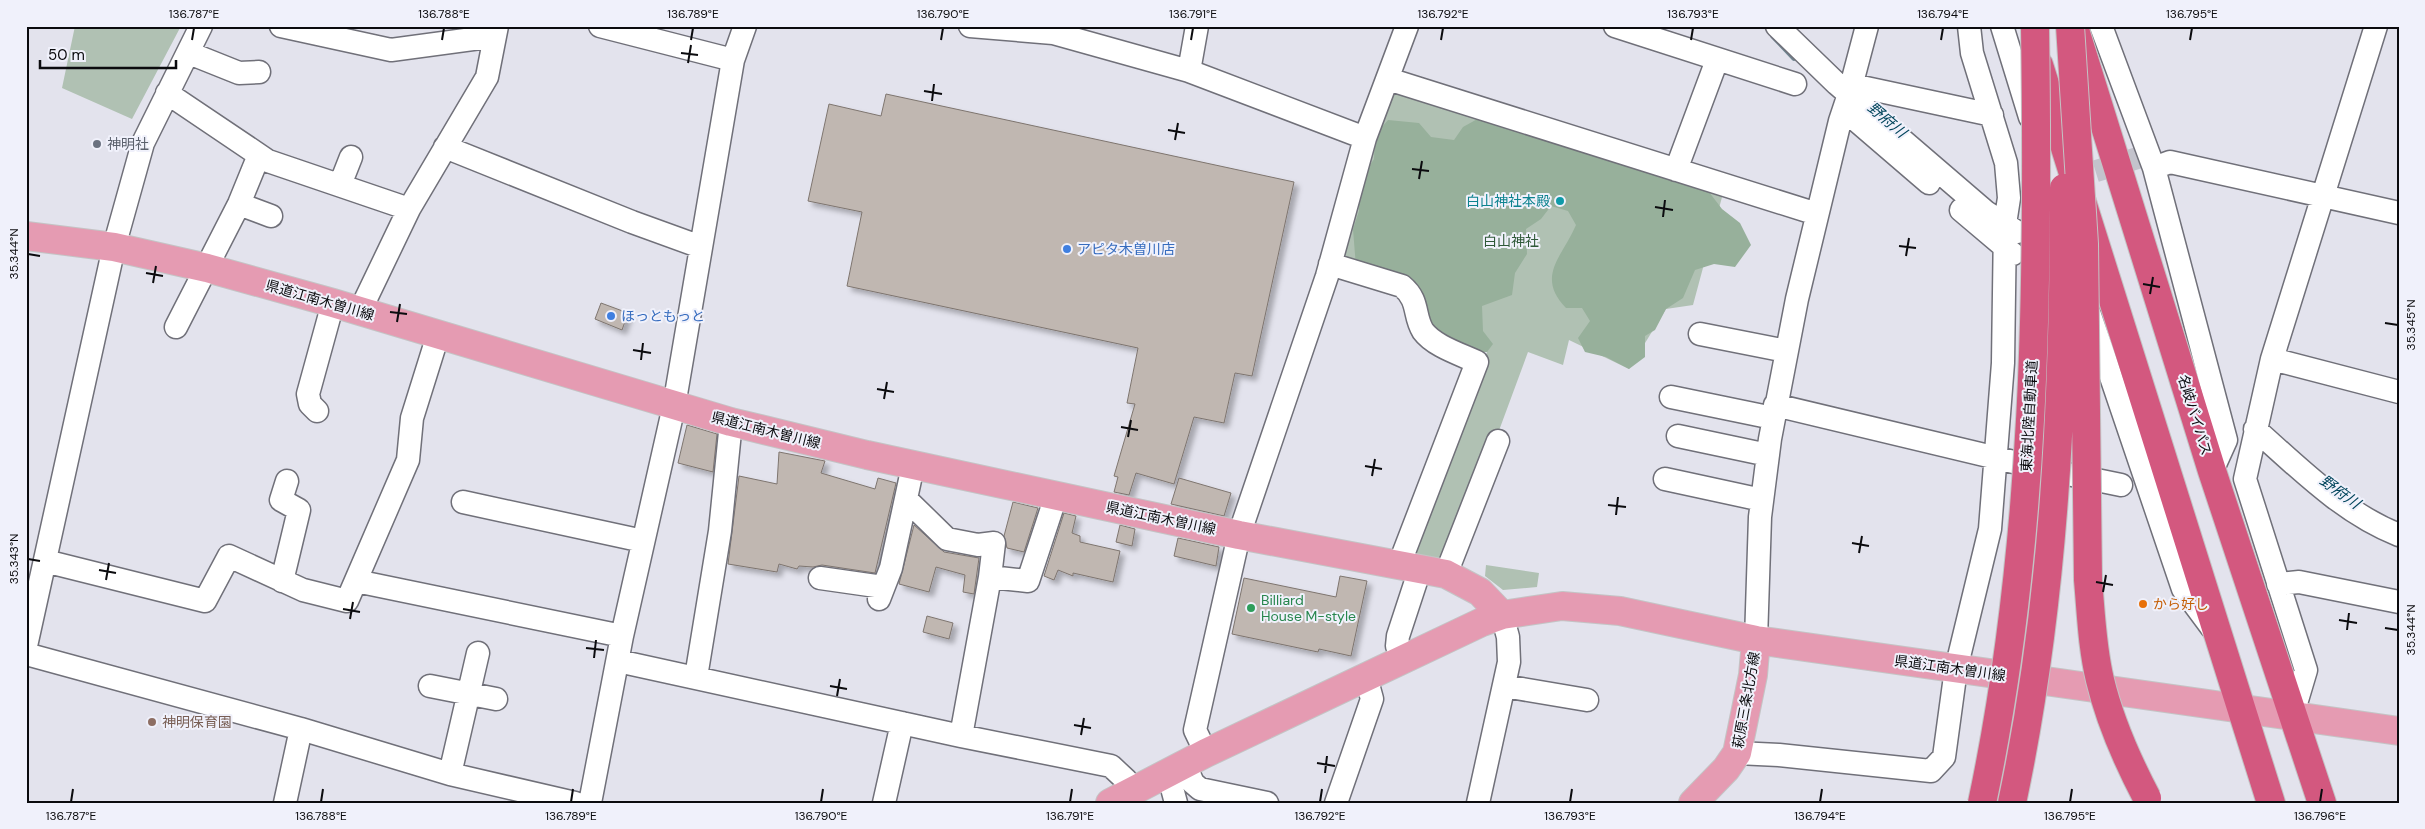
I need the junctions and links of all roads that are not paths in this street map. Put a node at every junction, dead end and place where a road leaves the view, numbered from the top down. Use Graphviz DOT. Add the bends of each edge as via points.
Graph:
graph roads {
  1 [pos="201,26"];
  2 [pos="281,26"];
  3 [pos="600,26"];
  4 [pos="745,26"];
  5 [pos="970,26"];
  6 [pos="1197,26"];
  7 [pos="1407,26"];
  8 [pos="1615,26"];
  9 [pos="1777,26"];
  10 [pos="1867,26"];
  11 [pos="1969,26"];
  12 [pos="2002,26"];
  13 [pos="2028,26"];
  14 [pos="2035,26"];
  15 [pos="2062,26"];
  16 [pos="2070,26"];
  17 [pos="2074,26"];
  18 [pos="2101,26"];
  19 [pos="2376,26"];
  20 [pos="496,31"];
  21 [pos="365,35"];
  22 [pos="189,53"];
  23 [pos="734,60"];
  24 [pos="1717,60"];
  25 [pos="1189,71"];
  26 [pos="259,72"];
  27 [pos="1388,79"];
  28 [pos="1795,84"];
  29 [pos="167,93"];
  30 [pos="1847,99"];
  31 [pos="1992,115"];
  32 [pos="1365,138"];
  33 [pos="445,147"];
  34 [pos="260,155"];
  35 [pos="351,157"];
  36 [pos="2148,159"];
  37 [pos="1676,170"];
  38 [pos="388,183"];
  39 [pos="340,185"];
  40 [pos="2322,194"];
  41 [pos="240,204"];
  42 [pos="402,207"];
  43 [pos="2399,213"];
  44 [pos="1816,214"];
  45 [pos="271,216"];
  46 [pos="26,236"];
  47 [pos="2012,241"];
  48 [pos="114,247"];
  49 [pos="701,247"];
  50 [pos="1330,264"];
  51 [pos="207,268"];
  52 [pos="334,303"];
  53 [pos="360,311"];
  54 [pos="176,327"];
  55 [pos="1700,334"];
  56 [pos="438,335"];
  57 [pos="1786,351"];
  58 [pos="2272,359"];
  59 [pos="2399,392"];
  60 [pos="1671,397"];
  61 [pos="674,406"];
  62 [pos="317,411"];
  63 [pos="1774,412"];
  64 [pos="731,422"];
  65 [pos="2255,429"];
  66 [pos="1678,436"];
  67 [pos="1498,441"];
  68 [pos="1768,454"];
  69 [pos="1996,456"];
  70 [pos="913,466"];
  71 [pos="2212,470"];
  72 [pos="1665,479"];
  73 [pos="287,481"];
  74 [pos="2121,485"];
  75 [pos="1056,496"];
  76 [pos="906,499"];
  77 [pos="1762,500"];
  78 [pos="462,502"];
  79 [pos="2021,529"];
  80 [pos="1239,535"];
  81 [pos="2399,535"];
  82 [pos="643,541"];
  83 [pos="45,561"];
  84 [pos="1410,567"];
  85 [pos="1446,574"];
  86 [pos="990,577"];
  87 [pos="820,578"];
  88 [pos="282,580"];
  89 [pos="356,581"];
  90 [pos="2278,584"];
  91 [pos="2399,602"];
  92 [pos="1502,615"];
  93 [pos="622,636"];
  94 [pos="2220,638"];
  95 [pos="1756,640"];
  96 [pos="26,646"];
  97 [pos="478,653"];
  98 [pos="26,654"];
  99 [pos="1404,658"];
  100 [pos="618,661"];
  101 [pos="1956,669"];
  102 [pos="696,677"];
  103 [pos="1366,677"];
  104 [pos="430,686"];
  105 [pos="1504,686"];
  106 [pos="468,694"];
  107 [pos="496,700"];
  108 [pos="1587,700"];
  109 [pos="2241,710"];
  110 [pos="2292,717"];
  111 [pos="902,723"];
  112 [pos="301,729"];
  113 [pos="2399,732"];
  114 [pos="961,736"];
  115 [pos="1737,753"];
  116 [pos="1186,764"];
  117 [pos="2310,768"];
  118 [pos="450,774"];
  119 [pos="1122,797"];
  120 [pos="2148,800"];
  121 [pos="285,803"];
  122 [pos="575,803"];
  123 [pos="590,803"];
  124 [pos="884,803"];
  125 [pos="1176,803"];
  126 [pos="1267,803"];
  127 [pos="1336,803"];
  128 [pos="1478,803"];
  129 [pos="1693,803"];
  130 [pos="1970,803"];
  131 [pos="1982,803"];
  132 [pos="2012,803"];
  133 [pos="2271,803"];
  134 [pos="2322,803"];
  135 [pos="2334,803"];
  1 -- 22 [label="street"];
  2 -- 21 [label="street"];
  3 -- 23 [label="street"];
  4 -- 23 [label="street"];
  5 -- 25 [label="street" via="1053,33"];
  6 -- 25 [label="street"];
  7 -- 27 [label="street"];
  8 -- 24 [label="street"];
  9 -- 30 [label="street"];
  10 -- 30 [label="street"];
  11 -- 31 [label="street" via="1972,53"];
  12 -- 94 [label="street" via="2103,355 2183,588"];
  13 -- 94 [label="highway"];
  14 -- 79 [label="highway, 東海北陸自動車道, bridge" via="2037,246 2029,449"];
  15 -- 132 [label="highway, 東海北陸自動車道, bridge" via="2064,249 2058,451 2043,616"];
  16 -- 120 [label="highway, bridge" via="2084,244 2088,580 2092,633 2100,680 2112,719 2126,758"];
  17 -- 71 [label="highway, 名岐バイパス"];
  18 -- 36 [label="street"];
  19 -- 40 [label="street"];
  20 -- 21 [label="street" via="391,50"];
  20 -- 33 [label="street" via="487,77"];
  22 -- 26 [label="street" via="239,73"];
  22 -- 29 [label="street"];
  23 -- 49 [label="street"];
  24 -- 28 [label="street"];
  24 -- 37 [label="street"];
  25 -- 32 [label="street"];
  27 -- 32 [label="street"];
  27 -- 37 [label="street"];
  29 -- 34 [label="street"];
  29 -- 48 [label="street" via="142,142"];
  30 -- 31 [label="street"];
  30 -- 44 [label="street"];
  30 -- 47 [label="street"];
  31 -- 47 [label="street" via="2018,196"];
  32 -- 50 [label="street"];
  33 -- 42 [label="street"];
  33 -- 49 [label="street"];
  34 -- 39 [label="street"];
  34 -- 41 [label="street"];
  35 -- 39 [label="street"];
  36 -- 40 [label="street"];
  36 -- 71 [label="street" via="2226,440"];
  37 -- 44 [label="street"];
  38 -- 42 [label="street"];
  39 -- 42 [label="street"];
  40 -- 43 [label="street"];
  40 -- 58 [label="street"];
  41 -- 45 [label="street"];
  41 -- 51 [label="street"];
  42 -- 53 [label="street"];
  44 -- 57 [label="street"];
  46 -- 48 [label="main road, 県道江南木曽川線"];
  47 -- 69 [label="street"];
  48 -- 51 [label="main road, 県道江南木曽川線"];
  48 -- 83 [label="street"];
  49 -- 61 [label="street"];
  50 -- 80 [label="street"];
  50 -- 84 [label="street" via="1402,286 1412,294 1422,330 1430,339 1476,362"];
  51 -- 52 [label="main road, 県道江南木曽川線"];
  51 -- 54 [label="street"];
  52 -- 53 [label="main road, 県道江南木曽川線"];
  52 -- 62 [label="street" via="308,394 310,404"];
  53 -- 56 [label="main road, 県道江南木曽川線"];
  55 -- 57 [label="street"];
  56 -- 61 [label="main road, 県道江南木曽川線"];
  56 -- 89 [label="street" via="412,418 408,460"];
  57 -- 63 [label="street"];
  58 -- 59 [label="street"];
  58 -- 65 [label="street"];
  60 -- 63 [label="street"];
  61 -- 64 [label="main road, 県道江南木曽川線"];
  61 -- 82 [label="street"];
  63 -- 68 [label="street"];
  63 -- 69 [label="street"];
  64 -- 70 [label="main road, 県道江南木曽川線"];
  64 -- 102 [label="street" via="720,531"];
  65 -- 81 [label="street" via="2358,515"];
  65 -- 90 [label="street" via="2245,478"];
  66 -- 68 [label="street"];
  67 -- 85 [label="street"];
  68 -- 77 [label="street"];
  69 -- 74 [label="street"];
  69 -- 101 [label="street" via="1990,529"];
  70 -- 75 [label="main road, 県道江南木曽川線"];
  70 -- 76 [label="street"];
  71 -- 110 [label="highway, 名岐バイパス"];
  72 -- 77 [label="street"];
  73 -- 88 [label="street" via="281,500 299,510"];
  75 -- 80 [label="main road, 県道江南木曽川線"];
  75 -- 86 [label="street" via="1028,581"];
  76 -- 86 [label="street" via="947,539 978,545 994,543"];
  76 -- 87 [label="street" via="891,568 881,593"];
  77 -- 95 [label="street"];
  78 -- 82 [label="street"];
  79 -- 130 [label="highway, bridge"];
  79 -- 131 [label="highway, 東海北陸自動車道, bridge" via="2013,612"];
  80 -- 84 [label="main road, 県道江南木曽川線"];
  80 -- 116 [label="street"];
  82 -- 93 [label="street"];
  83 -- 88 [label="street" via="205,601 229,556"];
  83 -- 96 [label="street"];
  84 -- 85 [label="main road, 県道江南木曽川線"];
  84 -- 99 [label="street" via="1397,646"];
  85 -- 92 [label="main road, 県道江南木曽川線" via="1480,592"];
  86 -- 114 [label="street"];
  88 -- 89 [label="street" via="303,590 347,601"];
  89 -- 93 [label="street"];
  90 -- 91 [label="street" via="2299,582"];
  90 -- 110 [label="street" via="2306,670"];
  92 -- 95 [label="main road, 県道江南木曽川線" via="1562,606 1620,611"];
  92 -- 99 [label="main road, 県道江南木曽川線"];
  92 -- 105 [label="street" via="1508,637 1509,662"];
  93 -- 100 [label="street"];
  94 -- 109 [label="highway"];
  95 -- 101 [label="main road, 県道江南木曽川線"];
  95 -- 115 [label="main road, 萩原三条北方線" via="1753,675"];
  97 -- 106 [label="street"];
  98 -- 112 [label="street"];
  99 -- 103 [label="main road, 県道江南木曽川線"];
  100 -- 102 [label="street"];
  100 -- 123 [label="street"];
  101 -- 109 [label="main road, 県道江南木曽川線"];
  101 -- 115 [label="street" via="1944,757 1931,771"];
  102 -- 111 [label="street"];
  103 -- 116 [label="main road, 県道江南木曽川線"];
  103 -- 127 [label="street" via="1372,699"];
  104 -- 106 [label="street"];
  105 -- 108 [label="street"];
  105 -- 128 [label="street"];
  106 -- 107 [label="street"];
  106 -- 118 [label="street"];
  109 -- 110 [label="main road, 県道江南木曽川線"];
  109 -- 133 [label="highway"];
  110 -- 113 [label="main road, 県道江南木曽川線"];
  110 -- 117 [label="highway, 名岐バイパス"];
  111 -- 114 [label="street"];
  111 -- 124 [label="street"];
  112 -- 118 [label="street"];
  112 -- 121 [label="street"];
  114 -- 119 [label="street" via="1110,766 1126,780"];
  115 -- 129 [label="main road, 萩原三条北方線"];
  116 -- 119 [label="main road, 県道江南木曽川線"];
  116 -- 125 [label="street"];
  116 -- 126 [label="street" via="1193,783 1200,789"];
  117 -- 134 [label="highway, 名岐バイパス"];
  117 -- 135 [label="street"];
  118 -- 122 [label="street"];
}
